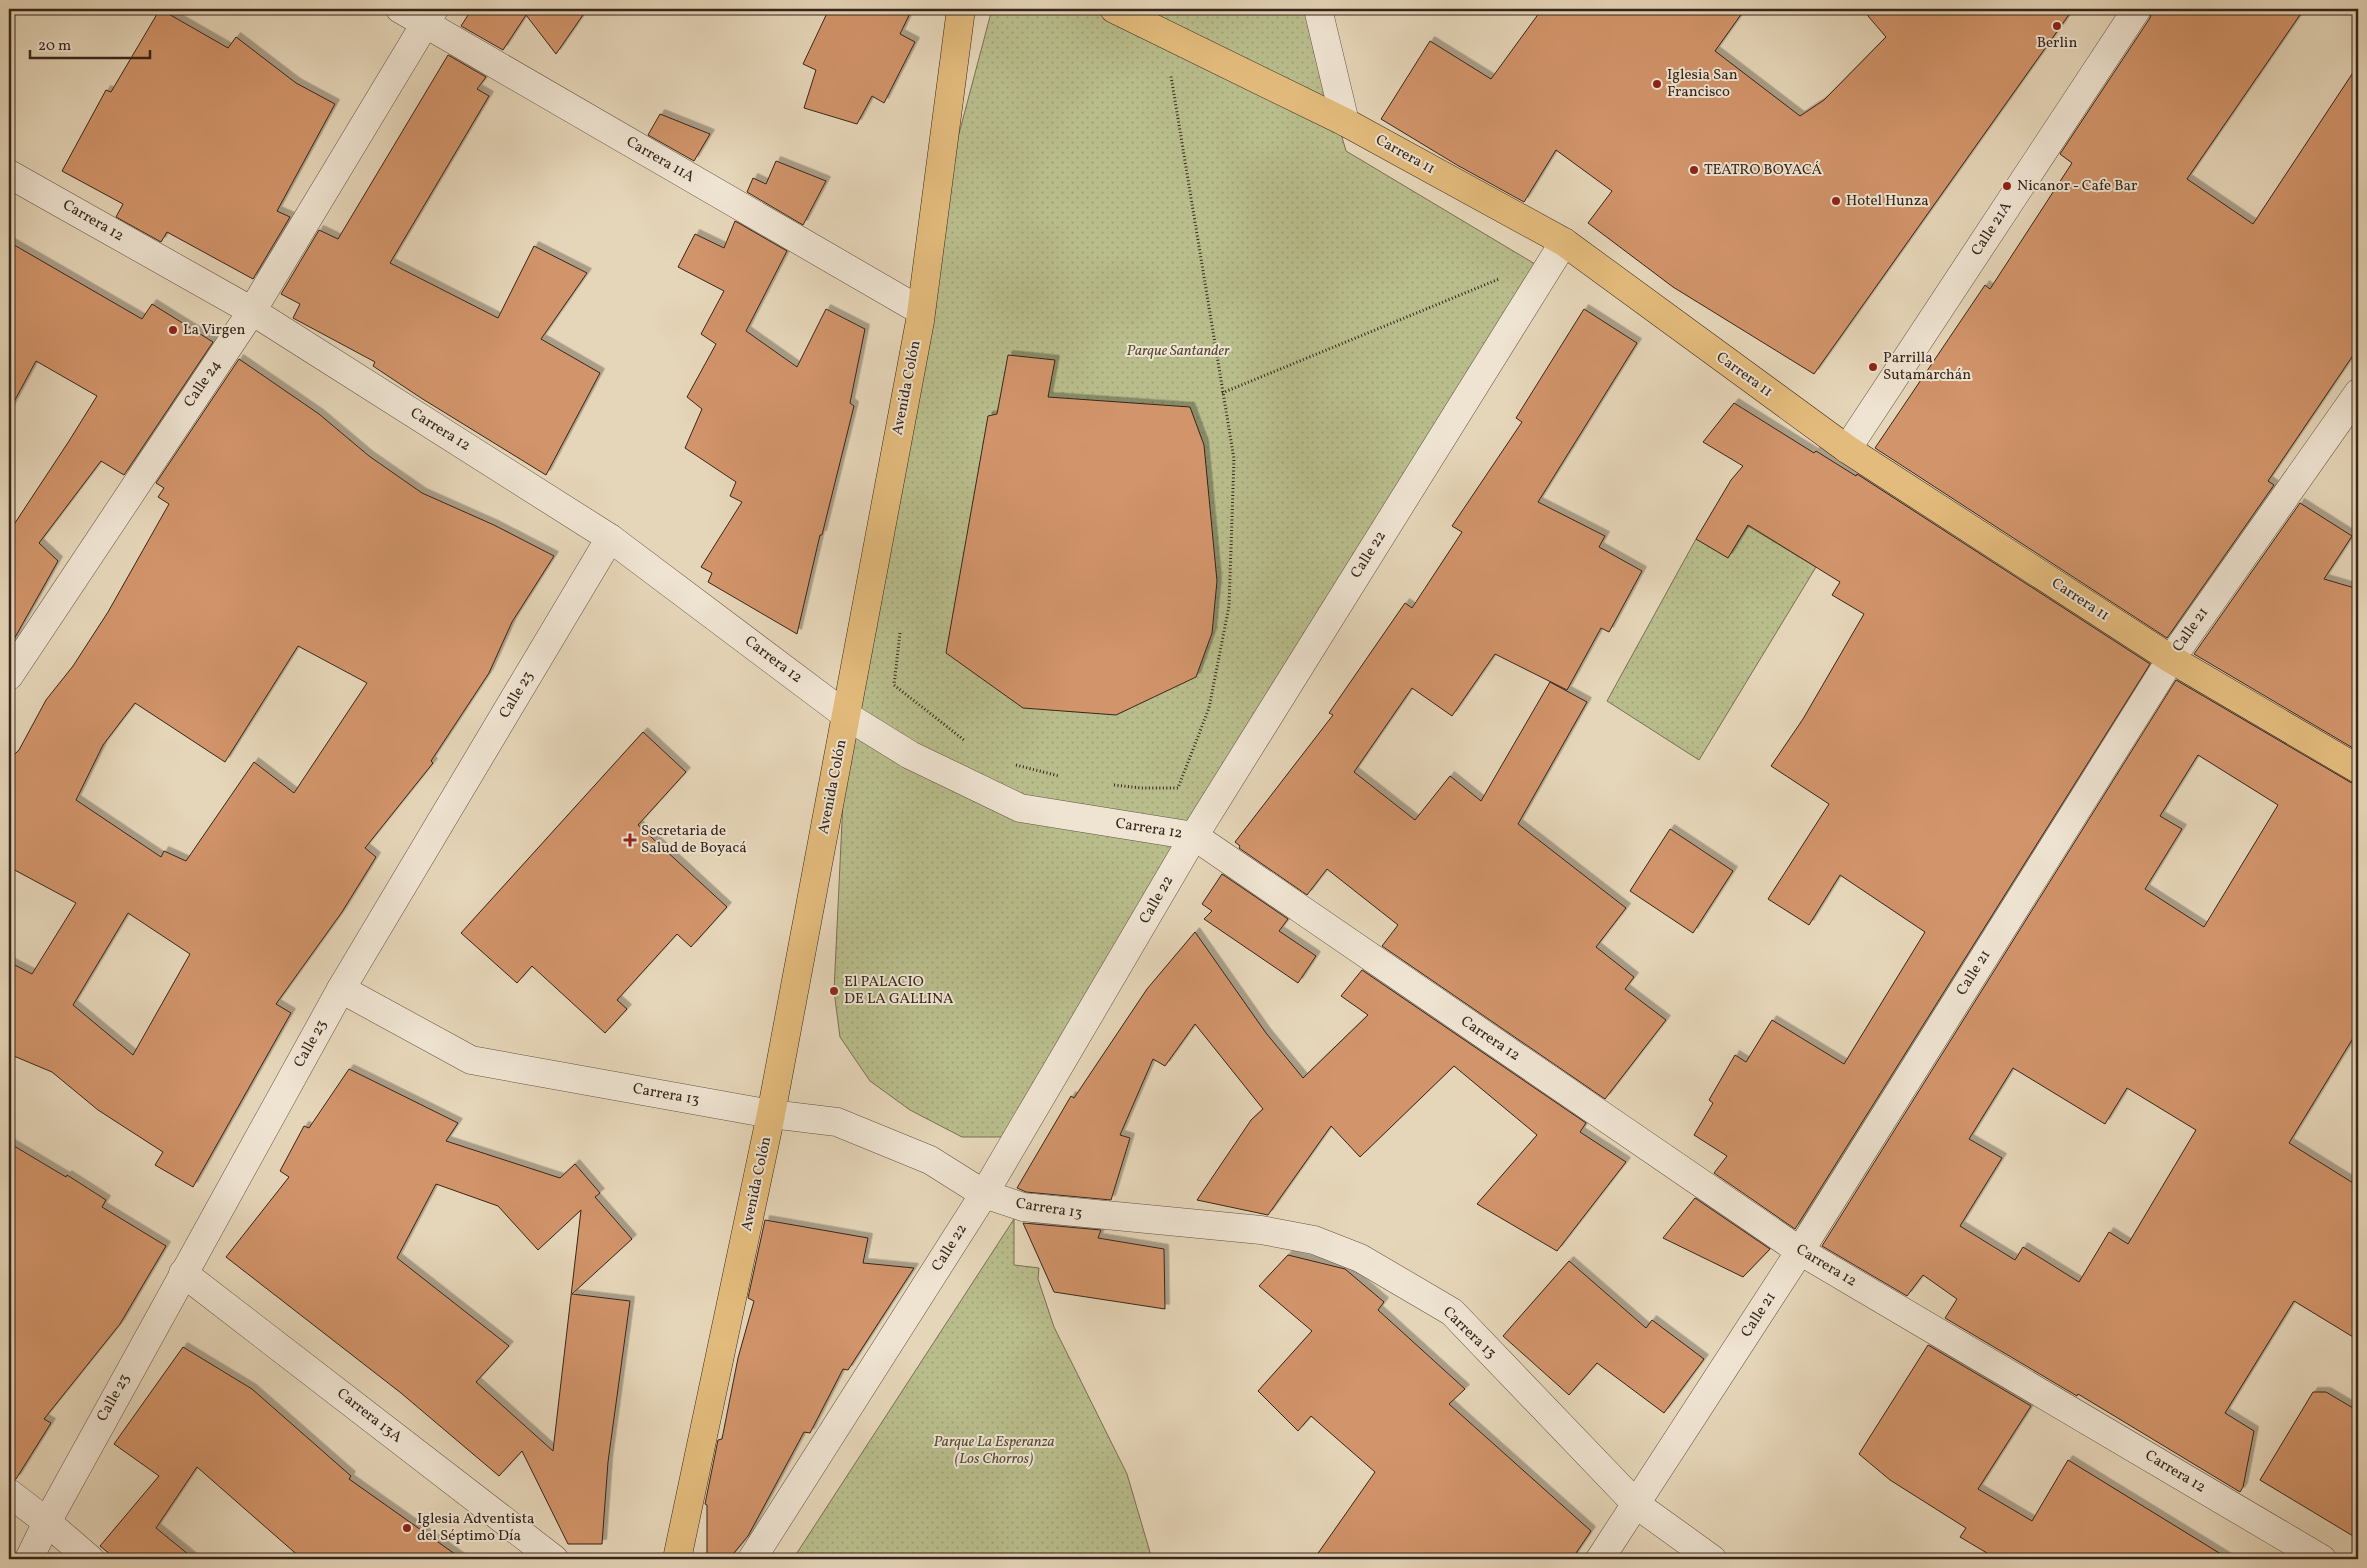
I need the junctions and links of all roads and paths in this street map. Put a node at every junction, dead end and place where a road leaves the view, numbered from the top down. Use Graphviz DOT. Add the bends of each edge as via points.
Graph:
graph roads {
  1 [pos="400,9"];
  2 [pos="961,9"];
  3 [pos="1114,9"];
  4 [pos="1318,9"];
  5 [pos="2137,9"];
  6 [pos="429,16"];
  7 [pos="1164,34"];
  8 [pos="1345,122"];
  9 [pos="9,174"];
  10 [pos="1564,242"];
  11 [pos="1503,277"];
  12 [pos="252,311"];
  13 [pos="921,312"];
  14 [pos="1222,393"];
  15 [pos="2356,399"];
  16 [pos="1847,449"];
  17 [pos="610,538"];
  18 [pos="900,626"];
  19 [pos="2171,659"];
  20 [pos="9,676"];
  21 [pos="847,716"];
  22 [pos="970,745"];
  23 [pos="1013,764"];
  24 [pos="2358,769"];
  25 [pos="1068,779"];
  26 [pos="1105,784"];
  27 [pos="1194,836"];
  28 [pos="341,989"];
  29 [pos="771,1114"];
  30 [pos="984,1194"];
  31 [pos="1800,1251"];
  32 [pos="183,1273"];
  33 [pos="9,1493"];
  34 [pos="1637,1505"];
  35 [pos="46,1522"];
  36 [pos="29,1559"];
  37 [pos="90,1559"];
  38 [pos="554,1559"];
  39 [pos="677,1559"];
  40 [pos="752,1559"];
  41 [pos="1600,1559"];
  42 [pos="1712,1559"];
  43 [pos="2322,1559"];
  1 -- 6 [label="street, Carrera 11A"];
  2 -- 13 [label="main road, Avenida Colón"];
  3 -- 7 [label="main road, Carrera 11"];
  4 -- 8 [label="street"];
  5 -- 16 [label="street, Calle 21A"];
  6 -- 12 [label="street, Calle 24"];
  6 -- 13 [label="street, Carrera 11A"];
  7 -- 8 [label="main road, Carrera 11"];
  7 -- 14 [label="path"];
  8 -- 10 [label="main road, Carrera 11"];
  9 -- 12 [label="street, Carrera 12"];
  10 -- 16 [label="main road, Carrera 11"];
  10 -- 27 [label="street, Calle 22"];
  11 -- 14 [label="path"];
  12 -- 17 [label="street, Carrera 12"];
  12 -- 20 [label="street, Calle 24"];
  13 -- 21 [label="main road, Avenida Colón"];
  14 -- 26 [label="path" via="1234,460 1229,606 1210,708 1178,788"];
  15 -- 19 [label="street, Calle 21"];
  16 -- 19 [label="main road, Carrera 11"];
  17 -- 21 [label="street, Carrera 12"];
  17 -- 28 [label="street, Calle 23"];
  18 -- 22 [label="path" via="894,685"];
  19 -- 24 [label="main road, Carrera 11"];
  19 -- 31 [label="street, Calle 21"];
  21 -- 27 [label="street, Carrera 12" via="910,755 1020,808"];
  21 -- 29 [label="main road, Avenida Colón"];
  23 -- 25 [label="path"];
  27 -- 30 [label="street, Calle 22"];
  27 -- 31 [label="street, Carrera 12"];
  28 -- 29 [label="street, Carrera 13" via="471,1060"];
  28 -- 32 [label="street, Calle 23"];
  29 -- 30 [label="street, Carrera 13" via="837,1122 930,1160"];
  29 -- 39 [label="main road, Avenida Colón"];
  30 -- 34 [label="street, Carrera 13" via="1023,1208 1262,1230 1314,1240 1360,1258 1452,1312"];
  30 -- 40 [label="street, Calle 22"];
  31 -- 34 [label="street, Calle 21"];
  31 -- 43 [label="street, Carrera 12"];
  32 -- 35 [label="street, Calle 23"];
  32 -- 38 [label="street, Carrera 13A"];
  33 -- 35 [label="street"];
  34 -- 41 [label="street, Calle 21"];
  34 -- 42 [label="street, Carrera 13"];
  35 -- 36 [label="street, Calle 23"];
  35 -- 37 [label="street"];
}
